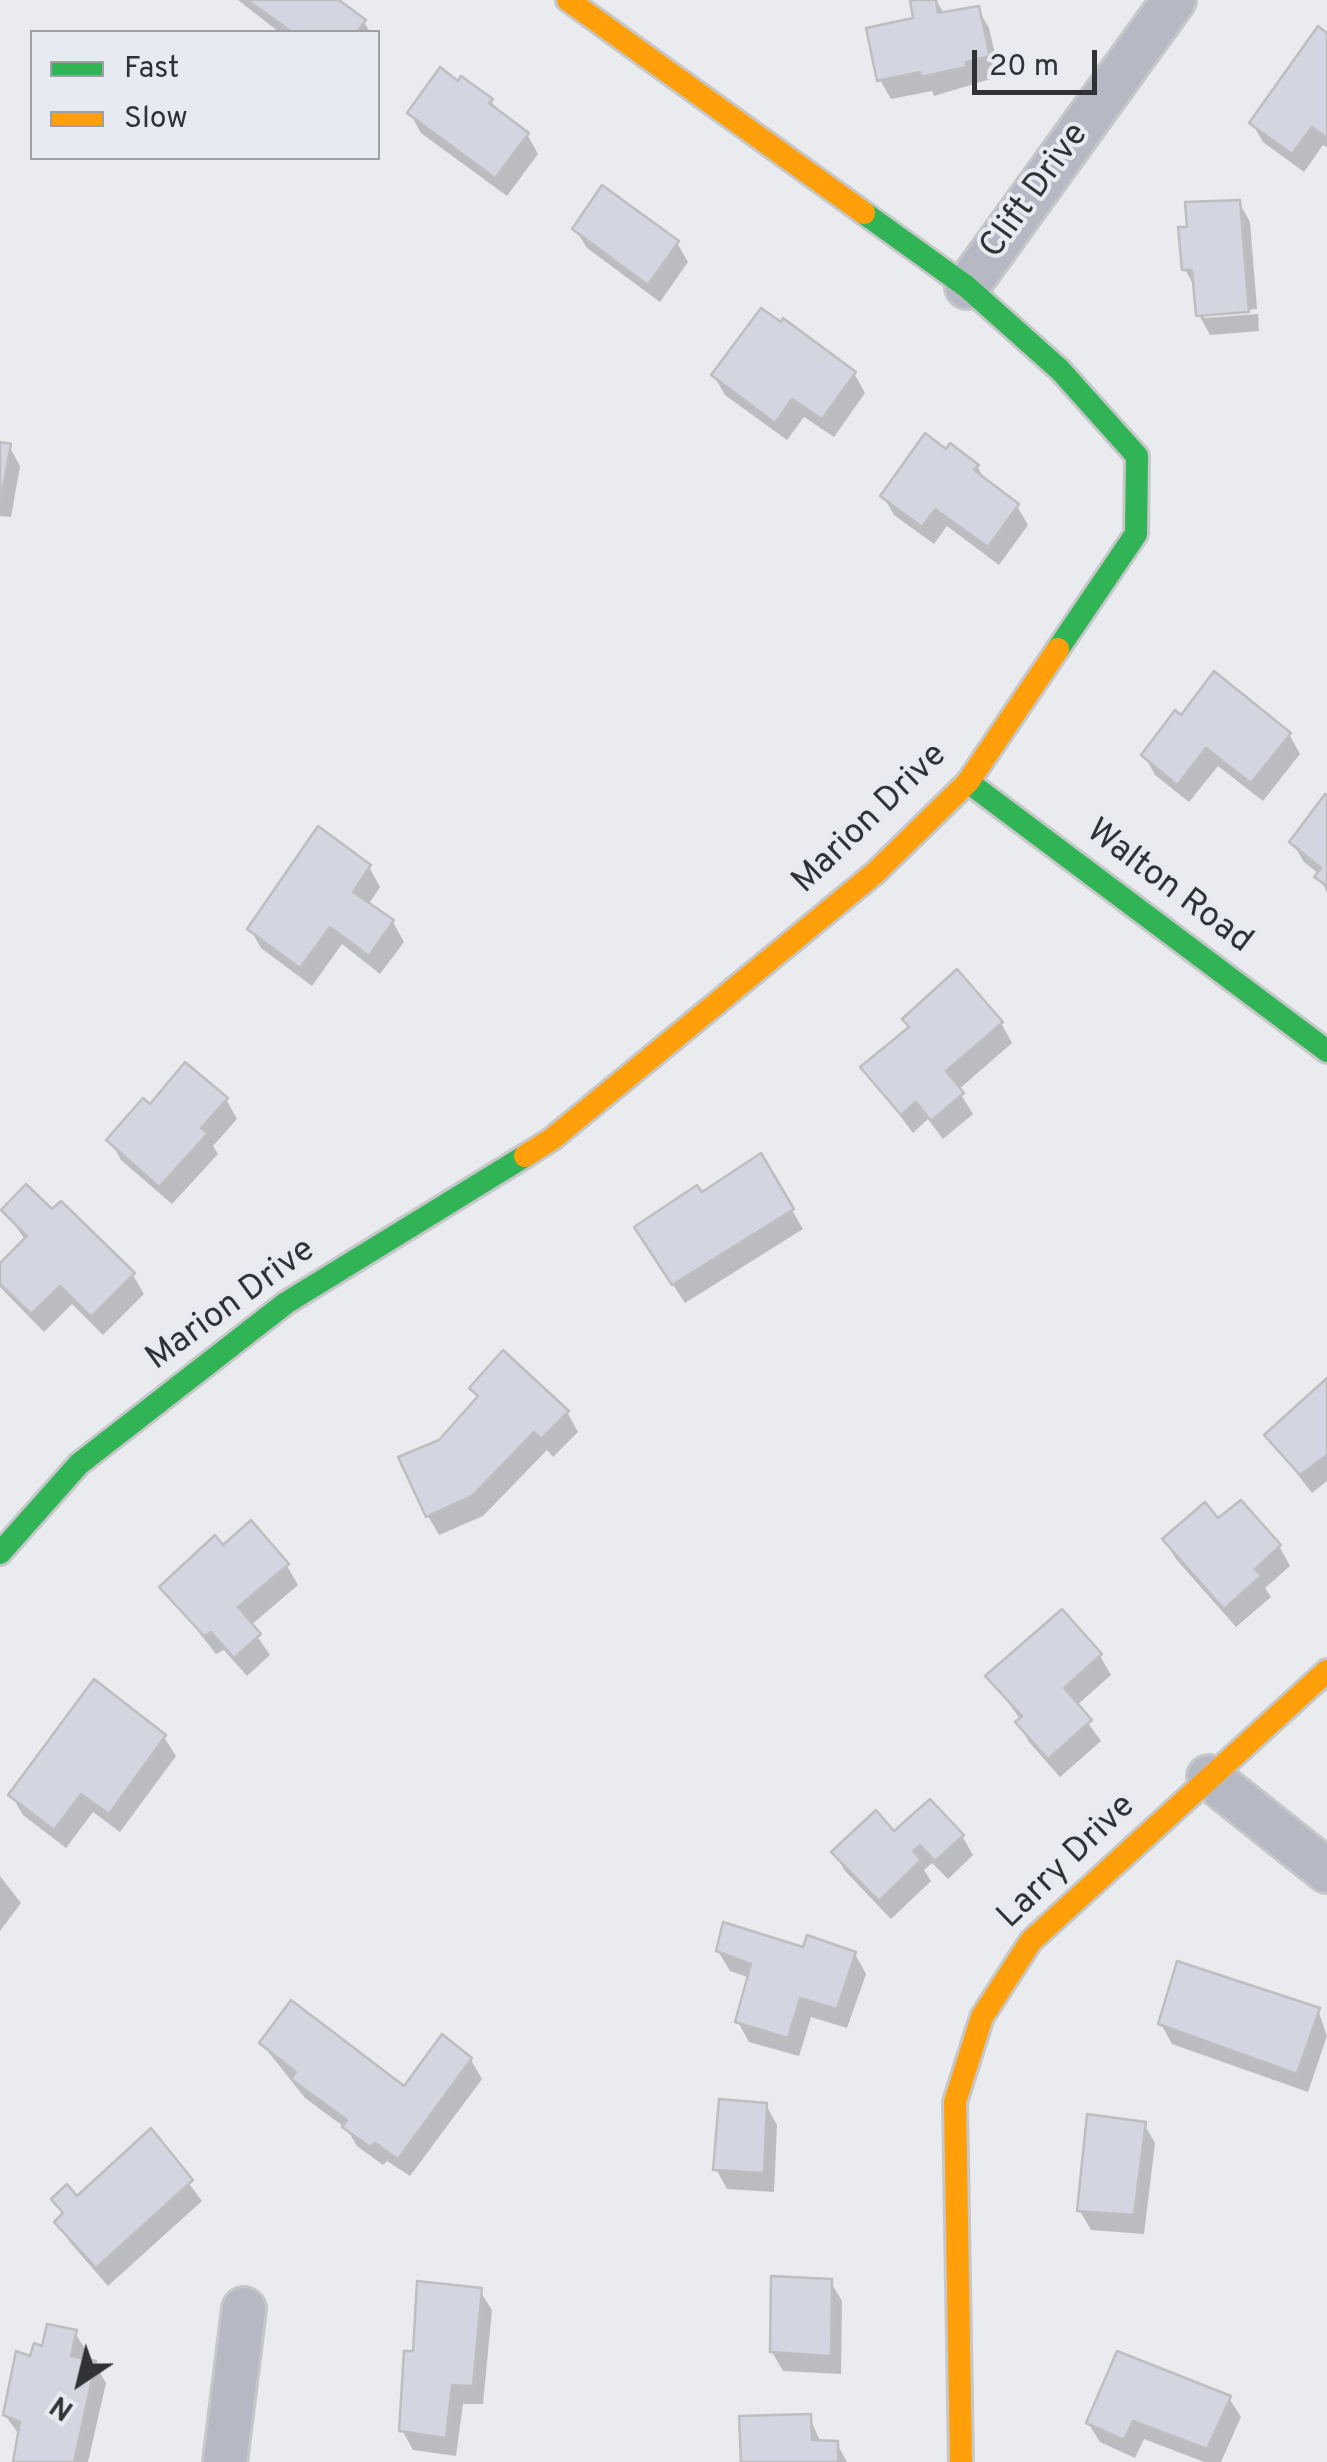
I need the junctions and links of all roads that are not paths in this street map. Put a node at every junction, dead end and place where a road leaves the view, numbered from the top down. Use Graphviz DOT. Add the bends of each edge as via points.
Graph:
graph roads {
  1 [pos="568,0"];
  2 [pos="1174,0"];
  3 [pos="968,286"];
  4 [pos="968,782"];
  5 [pos="1327,1051"];
  6 [pos="0,1553"];
  7 [pos="1327,1670"];
  8 [pos="1210,1776"];
  9 [pos="1327,1871"];
  10 [pos="244,2309"];
  11 [pos="225,2462"];
  12 [pos="961,2462"];
  1 -- 3 [label="street, Marion Drive"];
  2 -- 3 [label="street, Clift Drive"];
  3 -- 4 [label="street, Marion Drive" via="1060,370 1136,456 1136,534"];
  4 -- 5 [label="street, Walton Road"];
  4 -- 6 [label="street, Marion Drive" via="876,872 552,1140 286,1303 79,1464"];
  7 -- 8 [label="street, Larry Drive"];
  8 -- 9 [label="street"];
  8 -- 12 [label="street, Larry Drive" via="1031,1942 967,2044 956,2102"];
  10 -- 11 [label="street"];
}
